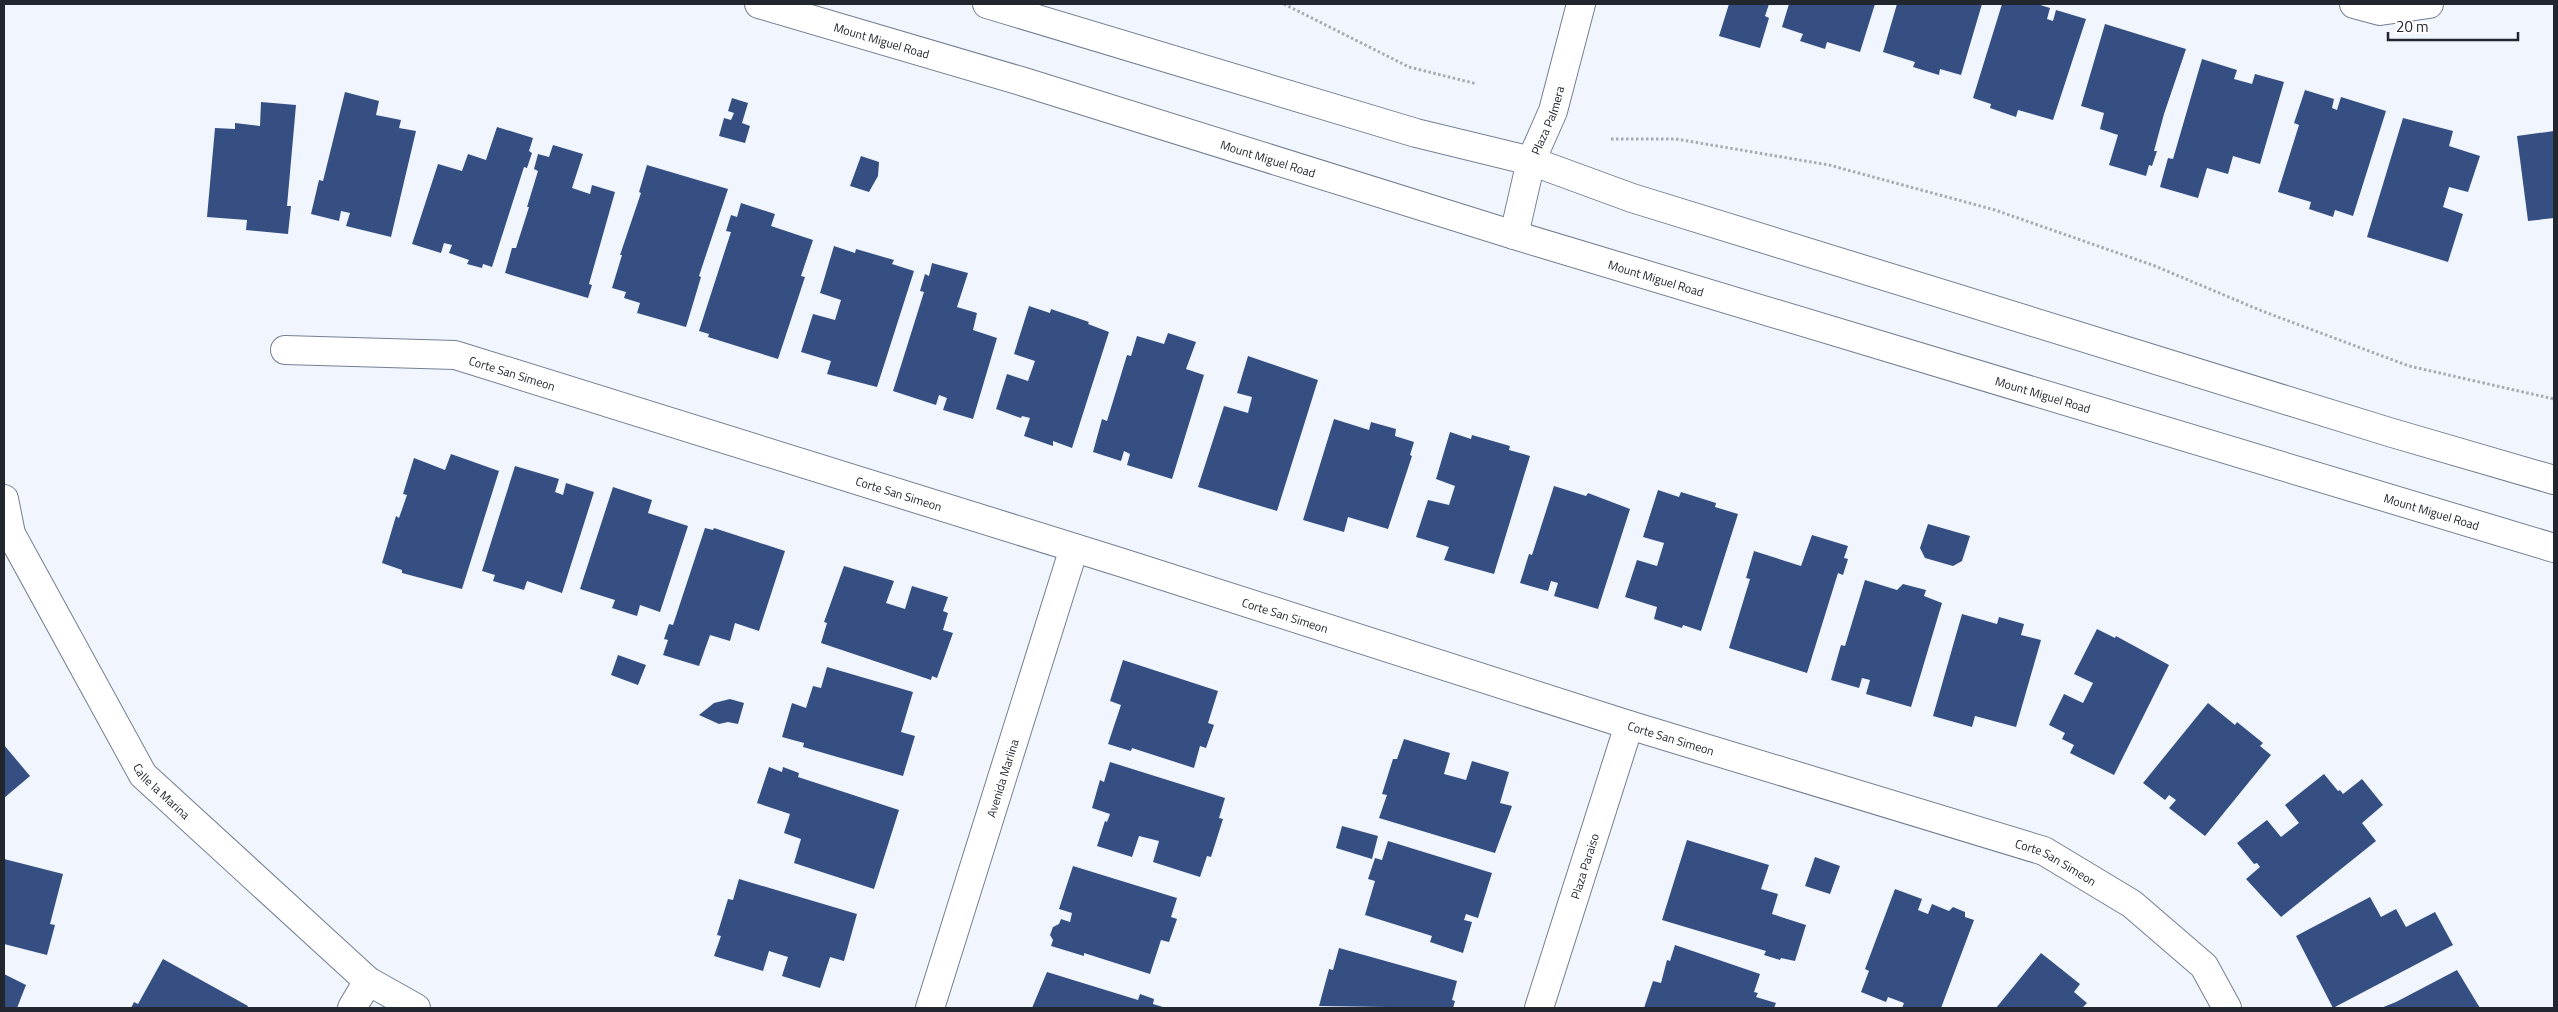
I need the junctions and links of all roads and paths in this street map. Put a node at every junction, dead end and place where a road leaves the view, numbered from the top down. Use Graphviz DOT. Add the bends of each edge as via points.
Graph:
graph roads {
  1 [pos="759,4"];
  2 [pos="987,4"];
  3 [pos="1284,4"];
  4 [pos="1581,4"];
  5 [pos="2354,4"];
  6 [pos="2429,4"];
  7 [pos="1477,84"];
  8 [pos="1611,139"];
  9 [pos="1531,161"];
  10 [pos="1514,235"];
  11 [pos="284,350"];
  12 [pos="2554,399"];
  13 [pos="2554,480"];
  14 [pos="4,499"];
  15 [pos="1074,548"];
  16 [pos="2554,548"];
  17 [pos="1629,725"];
  18 [pos="368,980"];
  19 [pos="352,1008"];
  20 [pos="416,1008"];
  21 [pos="930,1008"];
  22 [pos="1539,1008"];
  23 [pos="2227,1008"];
  1 -- 10 [label="street, Mount Miguel Road" via="1034,85"];
  2 -- 9 [label="street" via="1416,133"];
  3 -- 7 [label="path" via="1408,67"];
  4 -- 9 [label="street, Plaza Palmera" via="1552,115"];
  5 -- 6 [label="street" via="2380,11"];
  8 -- 12 [label="path" via="1676,139 1829,165 1995,210 2155,266 2262,311 2409,366"];
  9 -- 10 [label="street, Plaza Palmera"];
  9 -- 13 [label="street" via="1642,201"];
  10 -- 16 [label="street, Mount Miguel Road"];
  11 -- 15 [label="street, Corte San Simeon" via="455,355"];
  14 -- 18 [label="street, Calle la Marina" via="11,534 143,774"];
  15 -- 17 [label="street, Corte San Simeon"];
  15 -- 21 [label="street, Avenida Marlina"];
  17 -- 22 [label="street, Plaza Paraiso"];
  17 -- 23 [label="street, Corte San Simeon" via="2044,851 2132,904 2204,966"];
  18 -- 19 [label="street"];
  18 -- 20 [label="street, Calle la Marina"];
}
